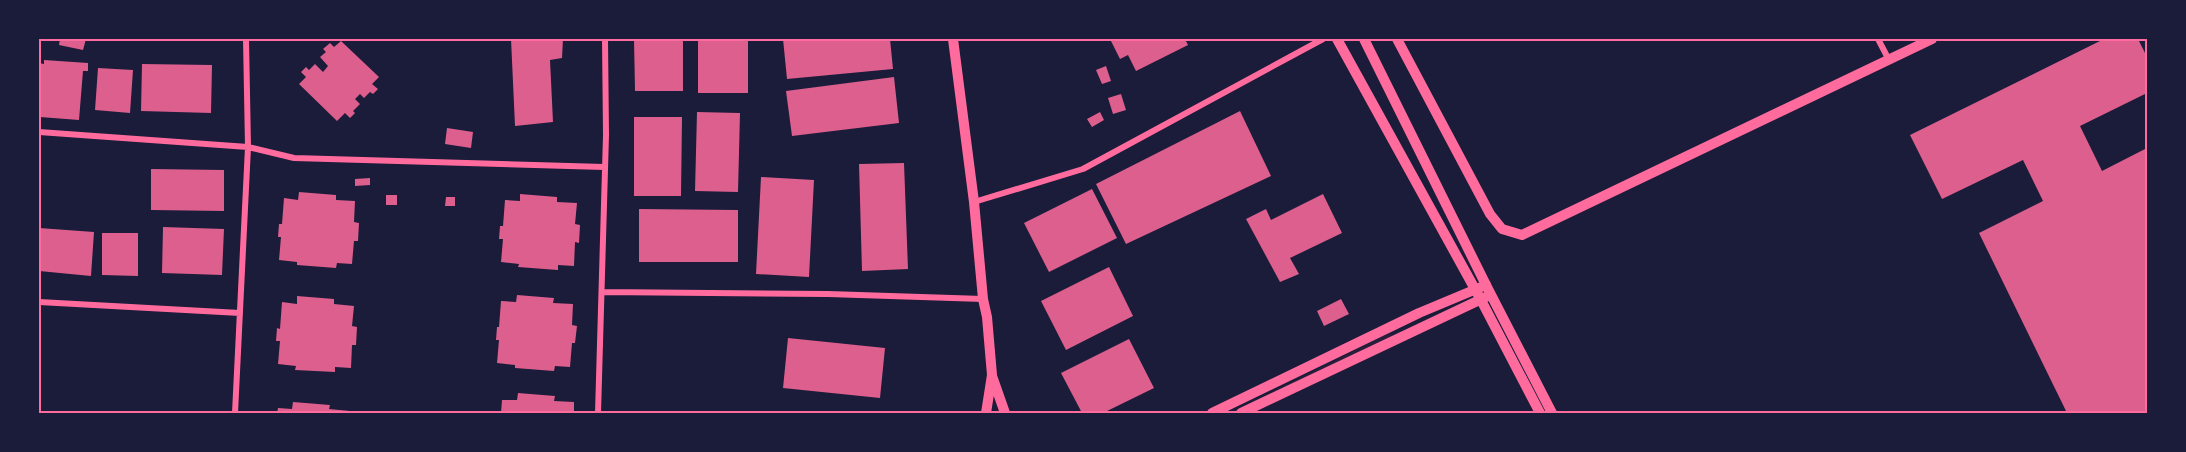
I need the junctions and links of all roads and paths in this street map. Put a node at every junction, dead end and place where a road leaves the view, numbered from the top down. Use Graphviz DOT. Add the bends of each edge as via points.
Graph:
graph roads {
  1 [pos="246,39"];
  2 [pos="605,39"];
  3 [pos="952,39"];
  4 [pos="1323,39"];
  5 [pos="1337,39"];
  6 [pos="1364,39"];
  7 [pos="1397,39"];
  8 [pos="1878,39"];
  9 [pos="1932,39"];
  10 [pos="1889,60"];
  11 [pos="39,132"];
  12 [pos="248,147"];
  13 [pos="604,167"];
  14 [pos="974,202"];
  15 [pos="1474,290"];
  16 [pos="602,292"];
  17 [pos="1486,293"];
  18 [pos="983,299"];
  19 [pos="39,302"];
  20 [pos="240,313"];
  21 [pos="992,375"];
  22 [pos="1004,409"];
  23 [pos="235,413"];
  24 [pos="598,413"];
  25 [pos="986,413"];
  26 [pos="1212,413"];
  27 [pos="1241,413"];
  28 [pos="1540,413"];
  29 [pos="1552,413"];
  1 -- 12 [label="street"];
  2 -- 13 [label="street"];
  3 -- 14 [label="street"];
  4 -- 14 [label="street" via="1083,169"];
  5 -- 15 [label="street"];
  6 -- 17 [label="street"];
  7 -- 10 [label="street" via="1490,214 1502,229 1522,235"];
  8 -- 10 [label="street"];
  9 -- 10 [label="street"];
  11 -- 12 [label="street"];
  12 -- 13 [label="street" via="294,158"];
  12 -- 20 [label="street"];
  13 -- 16 [label="street"];
  14 -- 18 [label="street"];
  15 -- 17 [label="street"];
  15 -- 26 [label="street"];
  16 -- 18 [label="street"];
  16 -- 24 [label="street"];
  17 -- 27 [label="street"];
  17 -- 28 [label="street"];
  17 -- 29 [label="street"];
  18 -- 21 [label="street"];
  19 -- 20 [label="street"];
  20 -- 23 [label="street"];
  21 -- 22 [label="street"];
  21 -- 25 [label="street"];
}
